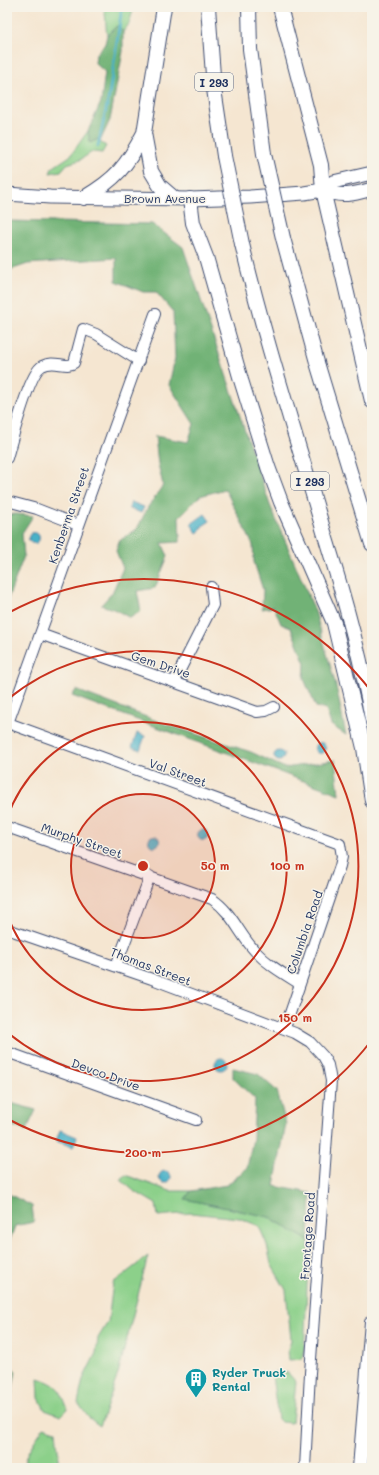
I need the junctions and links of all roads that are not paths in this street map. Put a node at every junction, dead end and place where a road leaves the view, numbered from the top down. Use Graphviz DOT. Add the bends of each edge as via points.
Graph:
graph roads {
  1 [pos="164,7"];
  2 [pos="208,7"];
  3 [pos="249,7"];
  4 [pos="280,7"];
  5 [pos="144,133"];
  6 [pos="372,173"];
  7 [pos="372,189"];
  8 [pos="323,190"];
  9 [pos="7,194"];
  10 [pos="84,198"];
  11 [pos="174,198"];
  12 [pos="190,199"];
  13 [pos="155,314"];
  14 [pos="139,361"];
  15 [pos="372,401"];
  16 [pos="7,458"];
  17 [pos="7,501"];
  18 [pos="78,525"];
  19 [pos="372,544"];
  20 [pos="211,588"];
  21 [pos="40,634"];
  22 [pos="174,682"];
  23 [pos="274,707"];
  24 [pos="372,719"];
  25 [pos="7,725"];
  26 [pos="372,801"];
  27 [pos="7,827"];
  28 [pos="340,844"];
  29 [pos="150,876"];
  30 [pos="7,929"];
  31 [pos="116,966"];
  32 [pos="300,984"];
  33 [pos="285,1028"];
  34 [pos="7,1052"];
  35 [pos="196,1120"];
  36 [pos="372,1322"];
  37 [pos="305,1468"];
  38 [pos="360,1468"];
  1 -- 5 [label="highway"];
  2 -- 24 [label="highway, I 293, bridge" via="214,89 224,156 242,244 259,314 341,588"];
  3 -- 19 [label="highway, bridge" via="250,49 264,154 283,238 318,366"];
  4 -- 8 [label="highway" via="321,165"];
  5 -- 10 [label="highway" via="124,168 111,181"];
  5 -- 11 [label="highway" via="151,171 160,186"];
  6 -- 8 [label="main road, Brown Avenue" via="333,182"];
  7 -- 8 [label="main road, Brown Avenue" via="340,195"];
  8 -- 12 [label="main road, Brown Avenue" via="250,197"];
  8 -- 15 [label="highway"];
  9 -- 10 [label="main road, Brown Avenue"];
  10 -- 11 [label="main road, Brown Avenue"];
  11 -- 12 [label="main road, Brown Avenue"];
  12 -- 26 [label="highway" via="193,223 206,257 268,467 334,623 364,748"];
  13 -- 14 [label="street, Kenberma Street"];
  14 -- 16 [label="street" via="96,334 83,329 74,363 68,366 58,363 47,364 35,372"];
  14 -- 18 [label="street, Kenberma Street"];
  17 -- 18 [label="street" via="37,509"];
  18 -- 21 [label="street, Kenberma Street"];
  20 -- 22 [label="street" via="213,605"];
  21 -- 22 [label="street, Gem Drive"];
  21 -- 25 [label="street, Kenberma Street"];
  22 -- 23 [label="street, Gem Drive" via="257,712"];
  25 -- 28 [label="street, Val Street"];
  27 -- 29 [label="street, Murphy Street"];
  28 -- 32 [label="street, Columbia Road" via="340,866"];
  29 -- 31 [label="street"];
  29 -- 32 [label="street, Murphy Street" via="202,894 221,905 236,922 254,950"];
  30 -- 31 [label="street, Thomas Street"];
  31 -- 33 [label="street, Thomas Street"];
  32 -- 33 [label="street, Columbia Road"];
  33 -- 37 [label="street, Frontage Road" via="303,1037 318,1050 328,1065 331,1081"];
  34 -- 35 [label="street, Devco Drive"];
  36 -- 38 [label="highway"];
}
